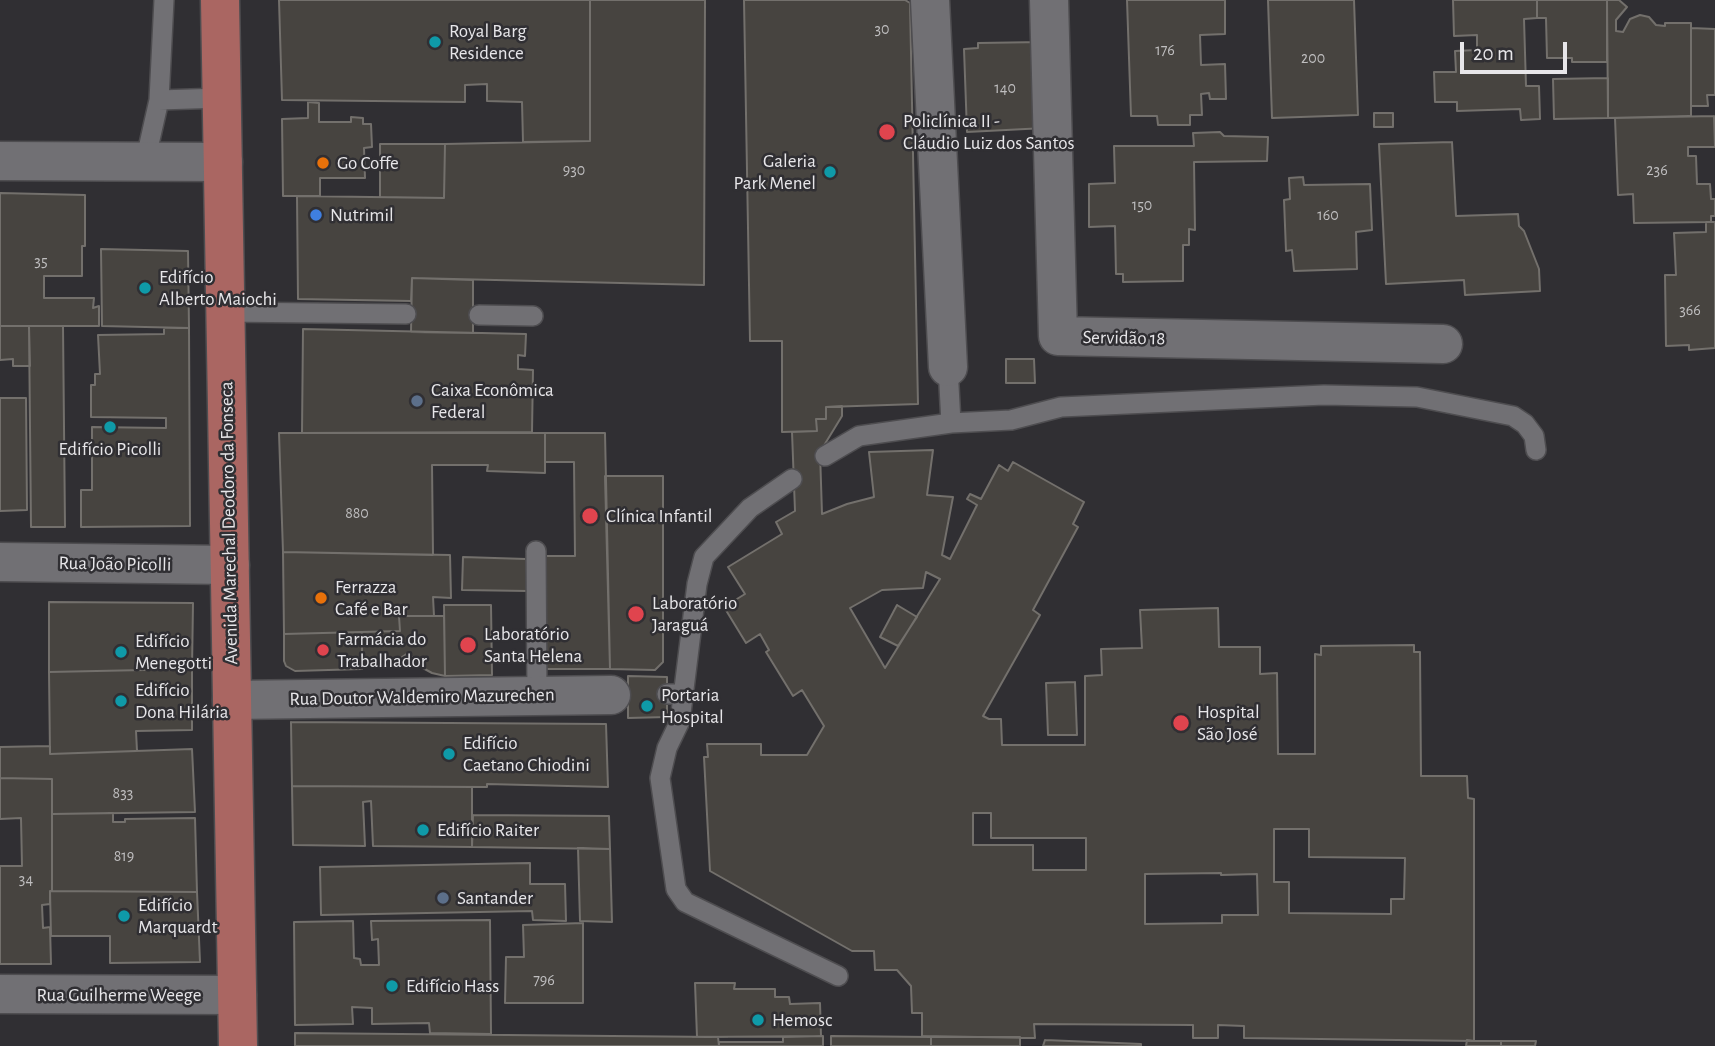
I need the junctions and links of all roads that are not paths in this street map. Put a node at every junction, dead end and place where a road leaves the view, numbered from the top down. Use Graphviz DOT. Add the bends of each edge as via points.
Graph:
graph roads {
  1 [pos="164,0"];
  2 [pos="220,0"];
  3 [pos="930,0"];
  4 [pos="1049,0"];
  5 [pos="222,98"];
  6 [pos="159,100"];
  7 [pos="0,161"];
  8 [pos="145,162"];
  9 [pos="223,162"];
  10 [pos="225,313"];
  11 [pos="406,314"];
  12 [pos="479,315"];
  13 [pos="533,316"];
  14 [pos="1443,344"];
  15 [pos="948,367"];
  16 [pos="951,423"];
  17 [pos="1536,450"];
  18 [pos="825,456"];
  19 [pos="792,479"];
  20 [pos="536,551"];
  21 [pos="0,562"];
  22 [pos="230,565"];
  23 [pos="620,694"];
  24 [pos="537,695"];
  25 [pos="232,700"];
  26 [pos="838,976"];
  27 [pos="0,994"];
  28 [pos="237,995"];
  29 [pos="238,1046"];
  1 -- 6 [label="lane"];
  2 -- 5 [label="main road, Avenida Marechal Deodoro da Fonseca"];
  3 -- 15 [label="street"];
  4 -- 14 [label="street, Servidão 18" via="1058,336"];
  5 -- 6 [label="lane"];
  5 -- 9 [label="main road, Avenida Marechal Deodoro da Fonseca"];
  6 -- 8 [label="lane"];
  7 -- 8 [label="street"];
  8 -- 9 [label="street"];
  9 -- 10 [label="main road, Avenida Marechal Deodoro da Fonseca"];
  10 -- 11 [label="lane"];
  10 -- 22 [label="main road, Avenida Marechal Deodoro da Fonseca"];
  12 -- 13 [label="lane"];
  15 -- 16 [label="lane"];
  16 -- 17 [label="lane" via="1011,420 1062,407 1324,395 1417,397 1513,416 1534,436"];
  16 -- 18 [label="lane" via="859,436"];
  19 -- 26 [label="lane" via="750,508 704,557 676,694 680,721 660,778 676,889 685,902"];
  20 -- 24 [label="lane"];
  21 -- 22 [label="street, Rua João Picolli"];
  22 -- 25 [label="main road, Avenida Marechal Deodoro da Fonseca"];
  23 -- 24 [label="street, Rua Doutor Waldemiro Mazurechen"];
  24 -- 25 [label="street, Rua Doutor Waldemiro Mazurechen"];
  25 -- 28 [label="main road, Avenida Marechal Deodoro da Fonseca"];
  27 -- 28 [label="street, Rua Guilherme Weege"];
  28 -- 29 [label="main road, Avenida Marechal Deodoro da Fonseca"];
}
